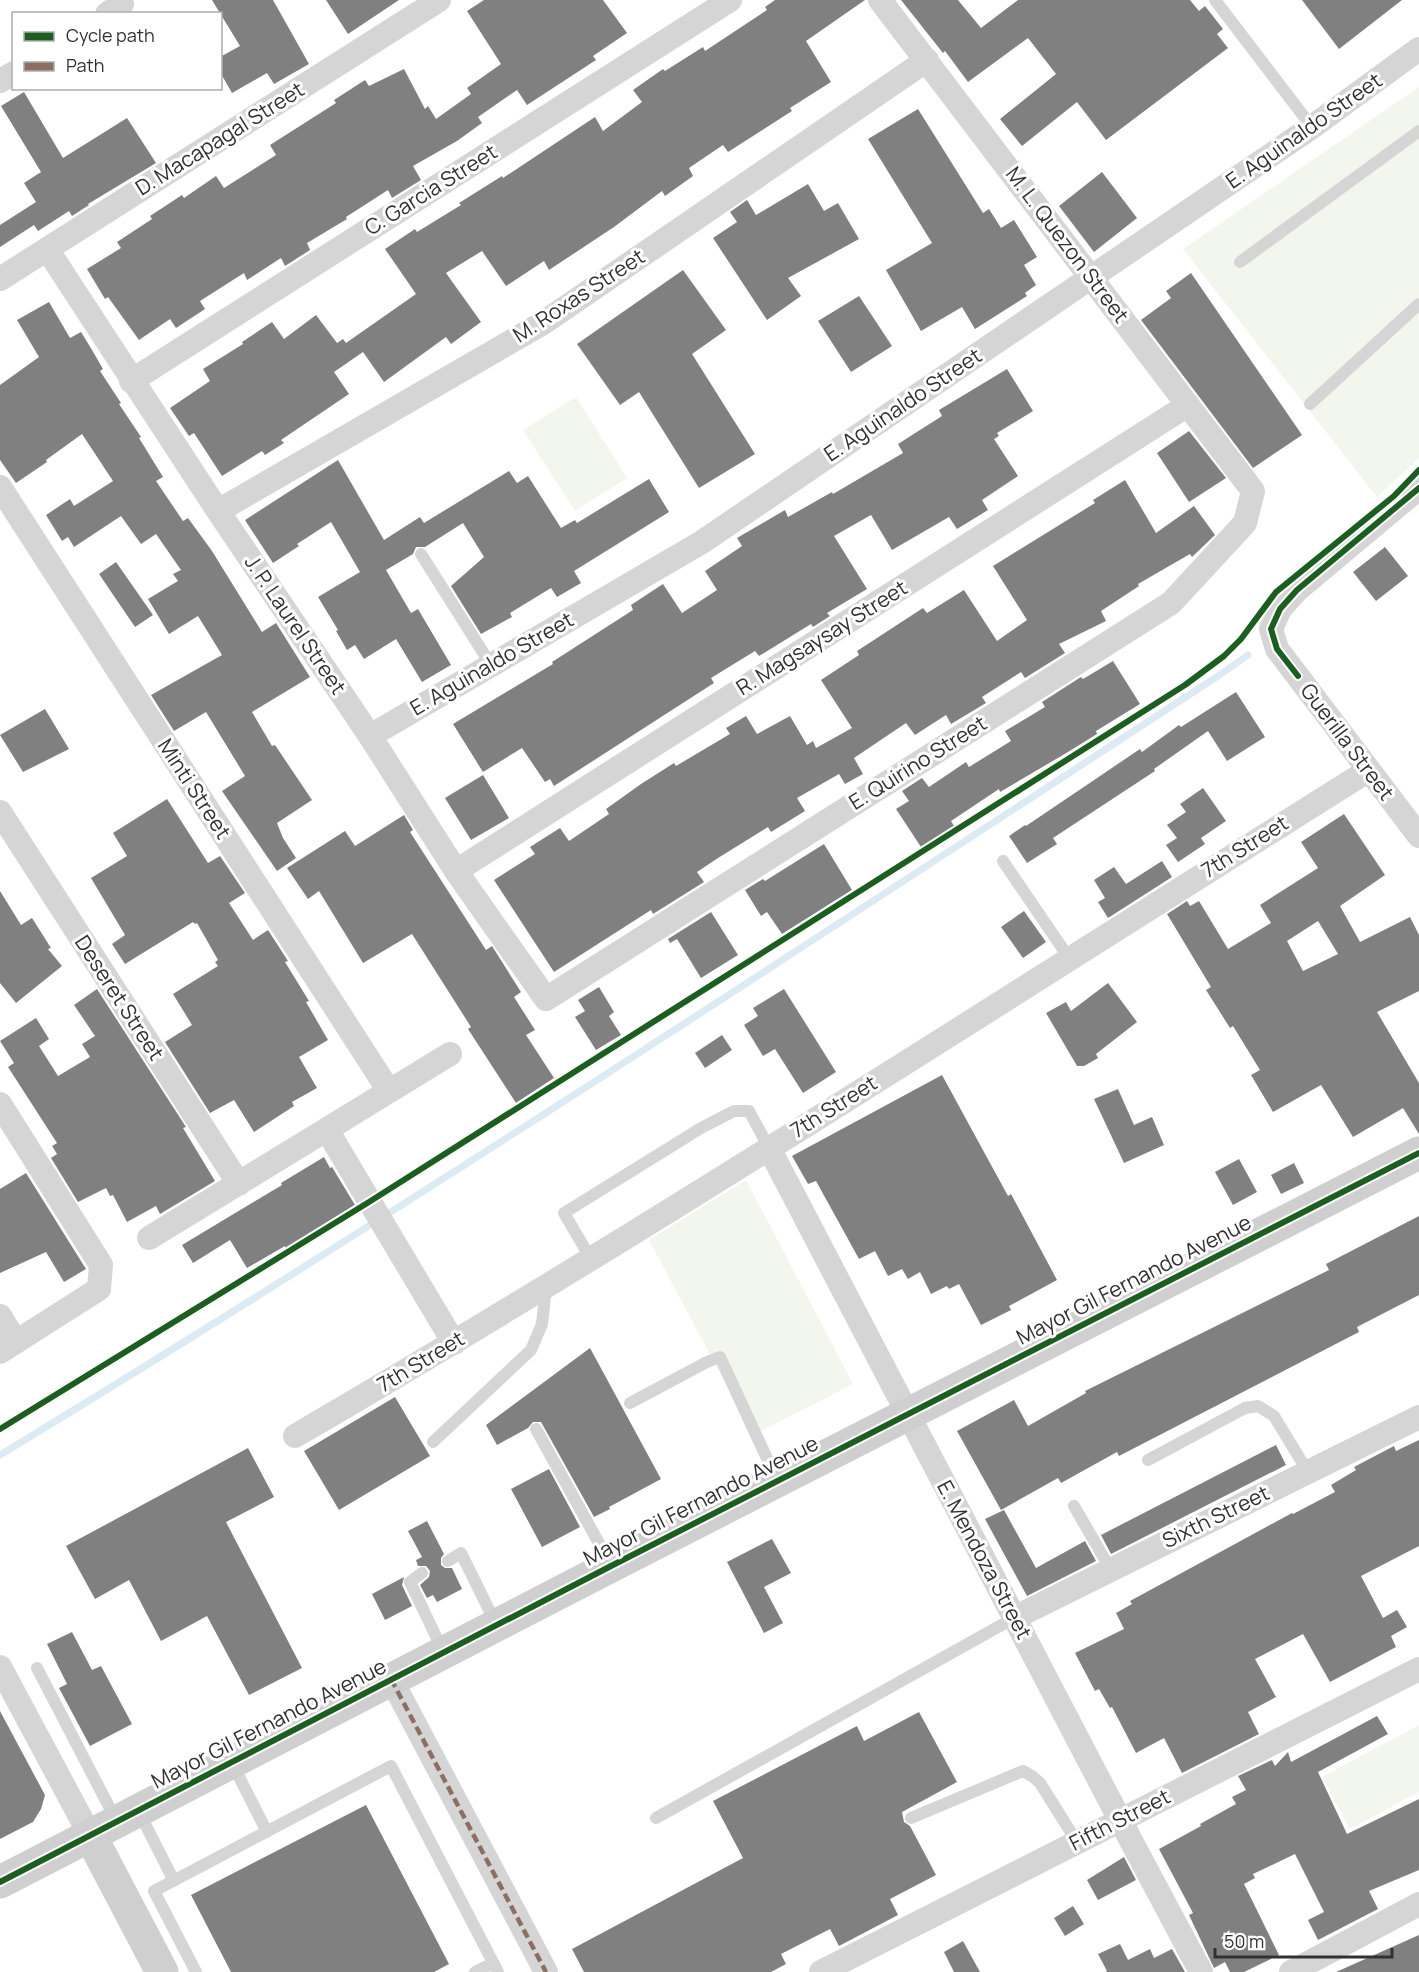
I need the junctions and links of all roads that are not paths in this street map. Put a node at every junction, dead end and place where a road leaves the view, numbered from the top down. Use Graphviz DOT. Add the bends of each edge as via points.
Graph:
graph roads {
  1 [pos="440,0"];
  2 [pos="730,0"];
  3 [pos="880,0"];
  4 [pos="1215,0"];
  5 [pos="1419,49"];
  6 [pos="927,60"];
  7 [pos="1312,127"];
  8 [pos="1419,131"];
  9 [pos="47,249"];
  10 [pos="1240,262"];
  11 [pos="1090,277"];
  12 [pos="0,279"];
  13 [pos="1419,304"];
  14 [pos="131,381"];
  15 [pos="1310,404"];
  16 [pos="1188,405"];
  17 [pos="0,487"];
  18 [pos="1419,488"];
  19 [pos="1253,491"];
  20 [pos="218,512"];
  21 [pos="421,554"];
  22 [pos="490,665"];
  23 [pos="370,736"];
  24 [pos="1369,770"];
  25 [pos="0,812"];
  26 [pos="1419,836"];
  27 [pos="1003,861"];
  28 [pos="456,871"];
  29 [pos="1069,958"];
  30 [pos="546,999"];
  31 [pos="450,1054"];
  32 [pos="389,1091"];
  33 [pos="0,1104"];
  34 [pos="327,1130"];
  35 [pos="769,1148"];
  36 [pos="1419,1153"];
  37 [pos="239,1184"];
  38 [pos="149,1238"];
  39 [pos="591,1259"];
  40 [pos="547,1286"];
  41 [pos="0,1316"];
  42 [pos="454,1343"];
  43 [pos="8,1347"];
  44 [pos="630,1403"];
  45 [pos="908,1414"];
  46 [pos="1419,1417"];
  47 [pos="536,1429"];
  48 [pos="295,1436"];
  49 [pos="433,1442"];
  50 [pos="1148,1460"];
  51 [pos="1308,1472"];
  52 [pos="777,1481"];
  53 [pos="1074,1506"];
  54 [pos="448,1561"];
  55 [pos="611,1566"];
  56 [pos="1112,1570"];
  57 [pos="422,1573"];
  58 [pos="1014,1618"];
  59 [pos="496,1625"];
  60 [pos="444,1652"];
  61 [pos="0,1667"];
  62 [pos="37,1668"];
  63 [pos="1419,1670"];
  64 [pos="391,1679"];
  65 [pos="231,1761"];
  66 [pos="656,1818"];
  67 [pos="911,1818"];
  68 [pos="1120,1820"];
  69 [pos="115,1822"];
  70 [pos="267,1832"];
  71 [pos="1077,1842"];
  72 [pos="174,1881"];
  73 [pos="0,1882"];
  74 [pos="1419,1904"];
  75 [pos="496,1968"];
  76 [pos="162,1972"];
  77 [pos="196,1972"];
  78 [pos="476,1972"];
  79 [pos="546,1972"];
  80 [pos="821,1972"];
  81 [pos="1201,1972"];
  82 [pos="1291,1972"];
  1 -- 9 [label="street, D. Macapagal Street"];
  2 -- 14 [label="street, C. Garcia Street"];
  3 -- 6 [label="street, M. L. Quezon Street"];
  4 -- 7 [label="lane"];
  5 -- 7 [label="street, E. Aguinaldo Street"];
  6 -- 11 [label="street, M. L. Quezon Street"];
  6 -- 20 [label="street, M. Roxas Street" via="543,322"];
  7 -- 11 [label="street, E. Aguinaldo Street"];
  8 -- 10 [label="lane"];
  9 -- 12 [label="street, D. Macapagal Street"];
  9 -- 14 [label="street, J. P. Laurel Street"];
  11 -- 16 [label="street, M. L. Quezon Street"];
  11 -- 22 [label="street, E. Aguinaldo Street" via="702,542"];
  13 -- 15 [label="lane"];
  14 -- 20 [label="street, J. P. Laurel Street"];
  16 -- 19 [label="street, M. L. Quezon Street"];
  16 -- 28 [label="street, R. Magsaysay Street"];
  17 -- 32 [label="street, Minti Street"];
  18 -- 24 [label="street, Guerilla Street" via="1297,590 1280,609 1271,629 1277,649"];
  19 -- 30 [label="street, E. Quirino Street" via="1245,522 1171,603"];
  20 -- 23 [label="street, J. P. Laurel Street"];
  21 -- 22 [label="lane"];
  22 -- 23 [label="street, E. Aguinaldo Street"];
  23 -- 28 [label="street, J. P. Laurel Street"];
  24 -- 26 [label="street, Guerilla Street"];
  24 -- 29 [label="street, 7th Street"];
  25 -- 37 [label="street, Deseret Street"];
  27 -- 29 [label="lane"];
  28 -- 30 [label="street, J. P. Laurel Street"];
  29 -- 35 [label="street, 7th Street"];
  31 -- 32 [label="street"];
  32 -- 34 [label="street"];
  33 -- 43 [label="street" via="101,1265 99,1289"];
  34 -- 37 [label="street"];
  34 -- 42 [label="street"];
  35 -- 39 [label="street, 7th Street"];
  35 -- 39 [label="lane" via="749,1111 734,1111 564,1213"];
  35 -- 45 [label="street, E. Mendoza Street"];
  36 -- 45 [label="street, Mayor Gil Fernando Avenue"];
  37 -- 38 [label="street"];
  39 -- 40 [label="street, 7th Street"];
  40 -- 42 [label="street, 7th Street"];
  40 -- 49 [label="lane" via="542,1324 531,1350"];
  41 -- 43 [label="street"];
  42 -- 48 [label="street, 7th Street"];
  44 -- 52 [label="lane" via="720,1357"];
  45 -- 52 [label="street, Mayor Gil Fernando Avenue"];
  45 -- 58 [label="street, E. Mendoza Street"];
  46 -- 51 [label="street, Sixth Street"];
  47 -- 55 [label="lane"];
  50 -- 51 [label="lane" via="1245,1408 1258,1406 1274,1416"];
  51 -- 56 [label="street, Sixth Street"];
  52 -- 55 [label="street, Mayor Gil Fernando Avenue"];
  53 -- 56 [label="lane"];
  54 -- 59 [label="lane" via="461,1553"];
  55 -- 59 [label="street, Mayor Gil Fernando Avenue"];
  56 -- 58 [label="street, Sixth Street"];
  57 -- 60 [label="lane" via="410,1582"];
  58 -- 66 [label="lane"];
  58 -- 68 [label="street, E. Mendoza Street"];
  59 -- 60 [label="street, Mayor Gil Fernando Avenue"];
  60 -- 64 [label="street, Mayor Gil Fernando Avenue"];
  61 -- 69 [label="street"];
  62 -- 69 [label="lane"];
  63 -- 68 [label="street, Fifth Street"];
  64 -- 65 [label="street, Mayor Gil Fernando Avenue"];
  64 -- 79 [label="street"];
  65 -- 69 [label="street, Mayor Gil Fernando Avenue"];
  65 -- 70 [label="lane"];
  67 -- 71 [label="lane" via="1023,1771 1040,1783"];
  68 -- 71 [label="street, Fifth Street"];
  68 -- 81 [label="street, E. Mendoza Street"];
  69 -- 72 [label="lane"];
  69 -- 73 [label="street, Mayor Gil Fernando Avenue"];
  69 -- 76 [label="street"];
  70 -- 72 [label="lane"];
  70 -- 75 [label="lane" via="392,1766"];
  71 -- 80 [label="street, Fifth Street"];
  72 -- 77 [label="lane" via="154,1891"];
  74 -- 82 [label="street"];
  75 -- 78 [label="lane"];
}
